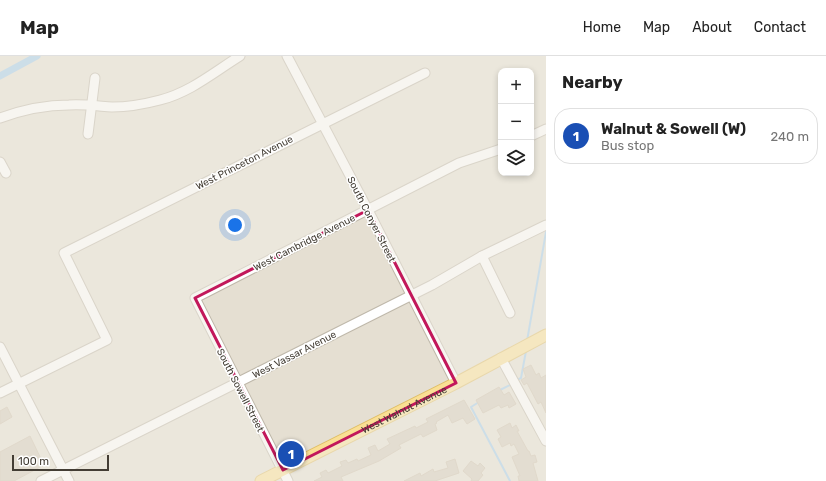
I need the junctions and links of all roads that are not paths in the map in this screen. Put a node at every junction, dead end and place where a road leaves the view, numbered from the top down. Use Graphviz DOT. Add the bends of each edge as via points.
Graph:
graph roads {
  1 [pos="240,56"];
  2 [pos="287,56"];
  3 [pos="425,73"];
  4 [pos="95,78"];
  5 [pos="92,106"];
  6 [pos="0,118"];
  7 [pos="322,123"];
  8 [pos="546,129"];
  9 [pos="88,134"];
  10 [pos="534,135"];
  11 [pos="498,150"];
  12 [pos="0,162"];
  13 [pos="6,173"];
  14 [pos="368,210"];
  15 [pos="546,225"];
  16 [pos="482,256"];
  17 [pos="411,295"];
  18 [pos="195,298"];
  19 [pos="510,313"];
  20 [pos="546,335"];
  21 [pos="0,347"];
  22 [pos="501,358"];
  23 [pos="237,382"];
  24 [pos="456,383"];
  25 [pos="19,384"];
  26 [pos="0,393"];
  27 [pos="546,441"];
  28 [pos="63,470"];
  29 [pos="283,470"];
  30 [pos="42,481"];
  31 [pos="69,481"];
  32 [pos="261,481"];
  33 [pos="288,481"];
  1 -- 5 [label="street" via="195,86 161,100 140,105"];
  2 -- 7 [label="street, South Conyer Street"];
  3 -- 7 [label="street, West Princeton Avenue"];
  4 -- 5 [label="street"];
  5 -- 6 [label="street" via="45,106"];
  5 -- 9 [label="street"];
  7 -- 14 [label="street, South Conyer Street"];
  7 -- 25 [label="street, West Princeton Avenue" via="64,253 107,340"];
  8 -- 10 [label="street"];
  11 -- 14 [label="street, West Cambridge Avenue" via="459,163"];
  12 -- 13 [label="street"];
  14 -- 17 [label="street, South Conyer Street"];
  14 -- 18 [label="street, West Cambridge Avenue"];
  15 -- 16 [label="street, West Vassar Avenue"];
  16 -- 17 [label="street, West Vassar Avenue"];
  16 -- 19 [label="street"];
  17 -- 23 [label="street, West Vassar Avenue"];
  17 -- 24 [label="street, South Conyer Street"];
  18 -- 23 [label="street, South Sowell Street"];
  20 -- 22 [label="main road, West Walnut Avenue"];
  21 -- 25 [label="street"];
  22 -- 24 [label="main road, West Walnut Avenue"];
  22 -- 27 [label="street"];
  23 -- 28 [label="street, West Vassar Avenue"];
  23 -- 29 [label="street, South Sowell Street"];
  24 -- 29 [label="main road, West Walnut Avenue"];
  25 -- 26 [label="street"];
  25 -- 28 [label="street"];
  28 -- 30 [label="street, West Vassar Avenue"];
  28 -- 31 [label="street"];
  29 -- 32 [label="main road, West Walnut Avenue"];
  29 -- 33 [label="street, South Sowell Street"];
}
